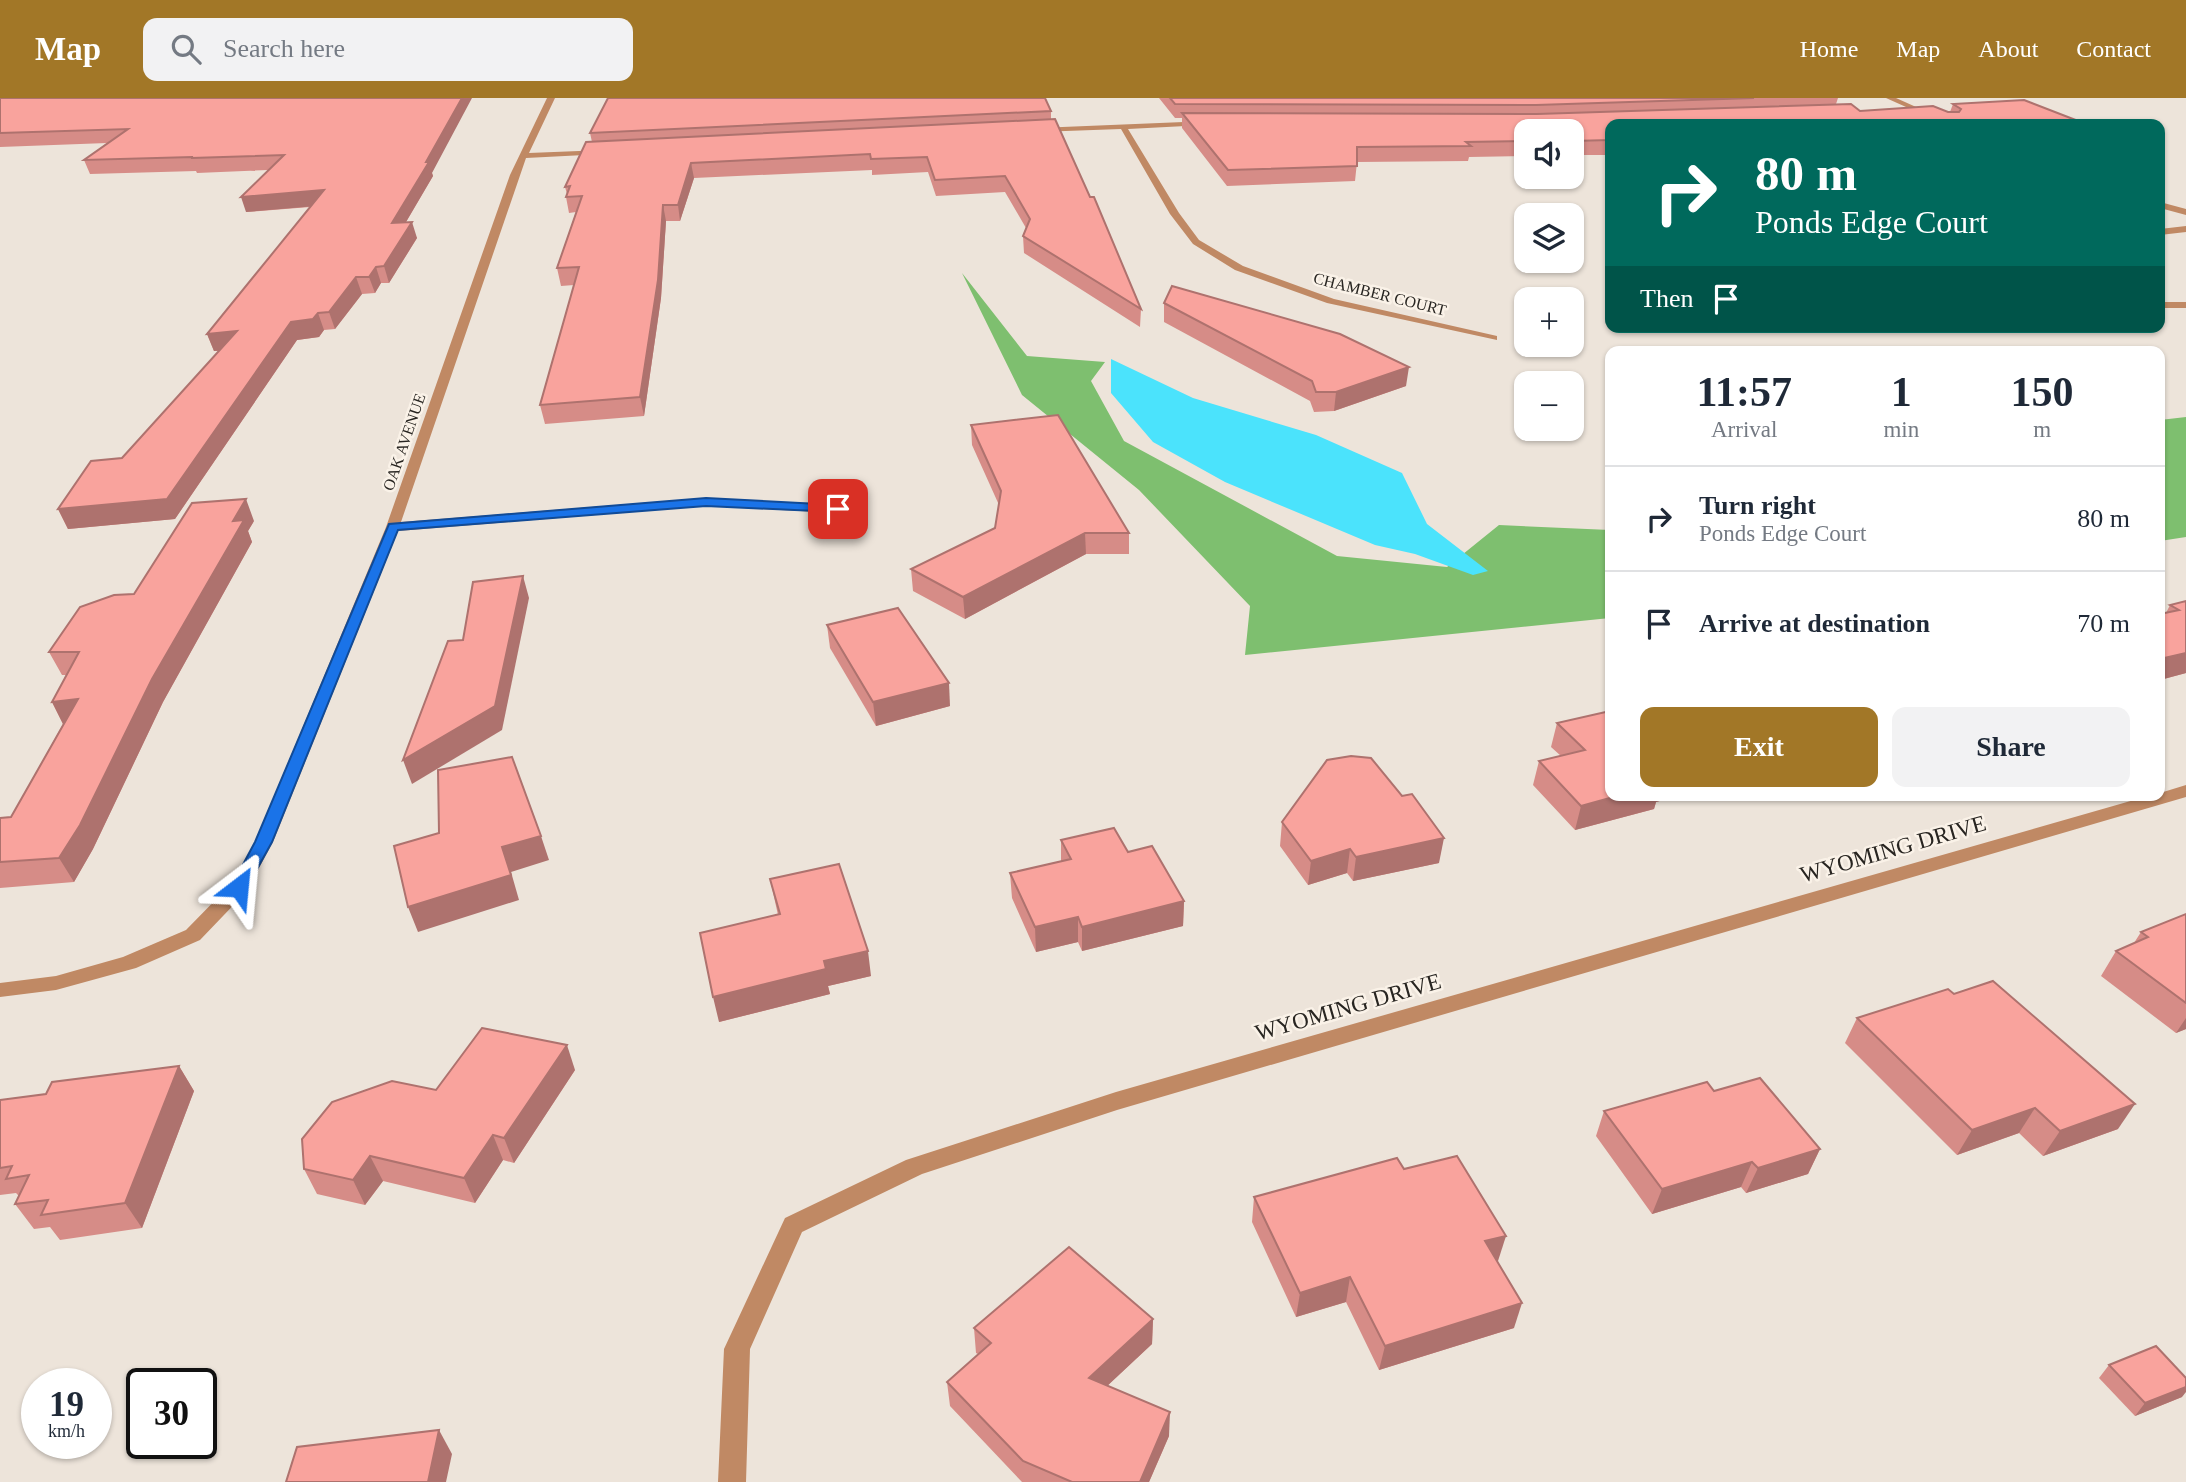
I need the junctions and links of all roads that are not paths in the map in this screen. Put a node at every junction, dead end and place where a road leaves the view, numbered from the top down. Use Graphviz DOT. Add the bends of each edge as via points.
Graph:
graph roads {
  1 [pos="551,98"];
  2 [pos="1890,98"];
  3 [pos="1920,111"];
  4 [pos="1893,112"];
  5 [pos="1938,119"];
  6 [pos="1217,124"];
  7 [pos="1123,126"];
  8 [pos="1025,131"];
  9 [pos="621,151"];
  10 [pos="524,156"];
  11 [pos="2165,206"];
  12 [pos="2186,212"];
  13 [pos="2186,229"];
  14 [pos="2165,232"];
  15 [pos="2165,234"];
  16 [pos="2184,240"];
  17 [pos="2165,242"];
  18 [pos="2165,304"];
  19 [pos="2186,305"];
  20 [pos="1493,338"];
  21 [pos="838,509"];
  22 [pos="393,527"];
  23 [pos="2186,791"];
  24 [pos="2165,797"];
  25 [pos="2151,801"];
  26 [pos="0,990"];
  27 [pos="732,1482"];
  1 -- 10 [label="street, OAK AVENUE"];
  2 -- 3 [label="street"];
  3 -- 4 [label="street"];
  3 -- 5 [label="street"];
  6 -- 7 [label="street"];
  7 -- 8 [label="street"];
  7 -- 20 [label="street, CHAMBER COURT" via="1196,242 1239,268 1331,301"];
  9 -- 10 [label="street"];
  10 -- 22 [label="street, OAK AVENUE"];
  11 -- 12 [label="street"];
  13 -- 14 [label="street"];
  15 -- 16 [label="street"];
  16 -- 17 [label="street"];
  18 -- 19 [label="street"];
  21 -- 22 [label="street" via="706,502"];
  22 -- 26 [label="street, OAK AVENUE" via="264,842 239,887 193,935 129,963 56,983"];
  23 -- 24 [label="street, WYOMING DRIVE"];
  25 -- 27 [label="street, WYOMING DRIVE" via="1115,1101 914,1167 793,1225 737,1349"];
}
